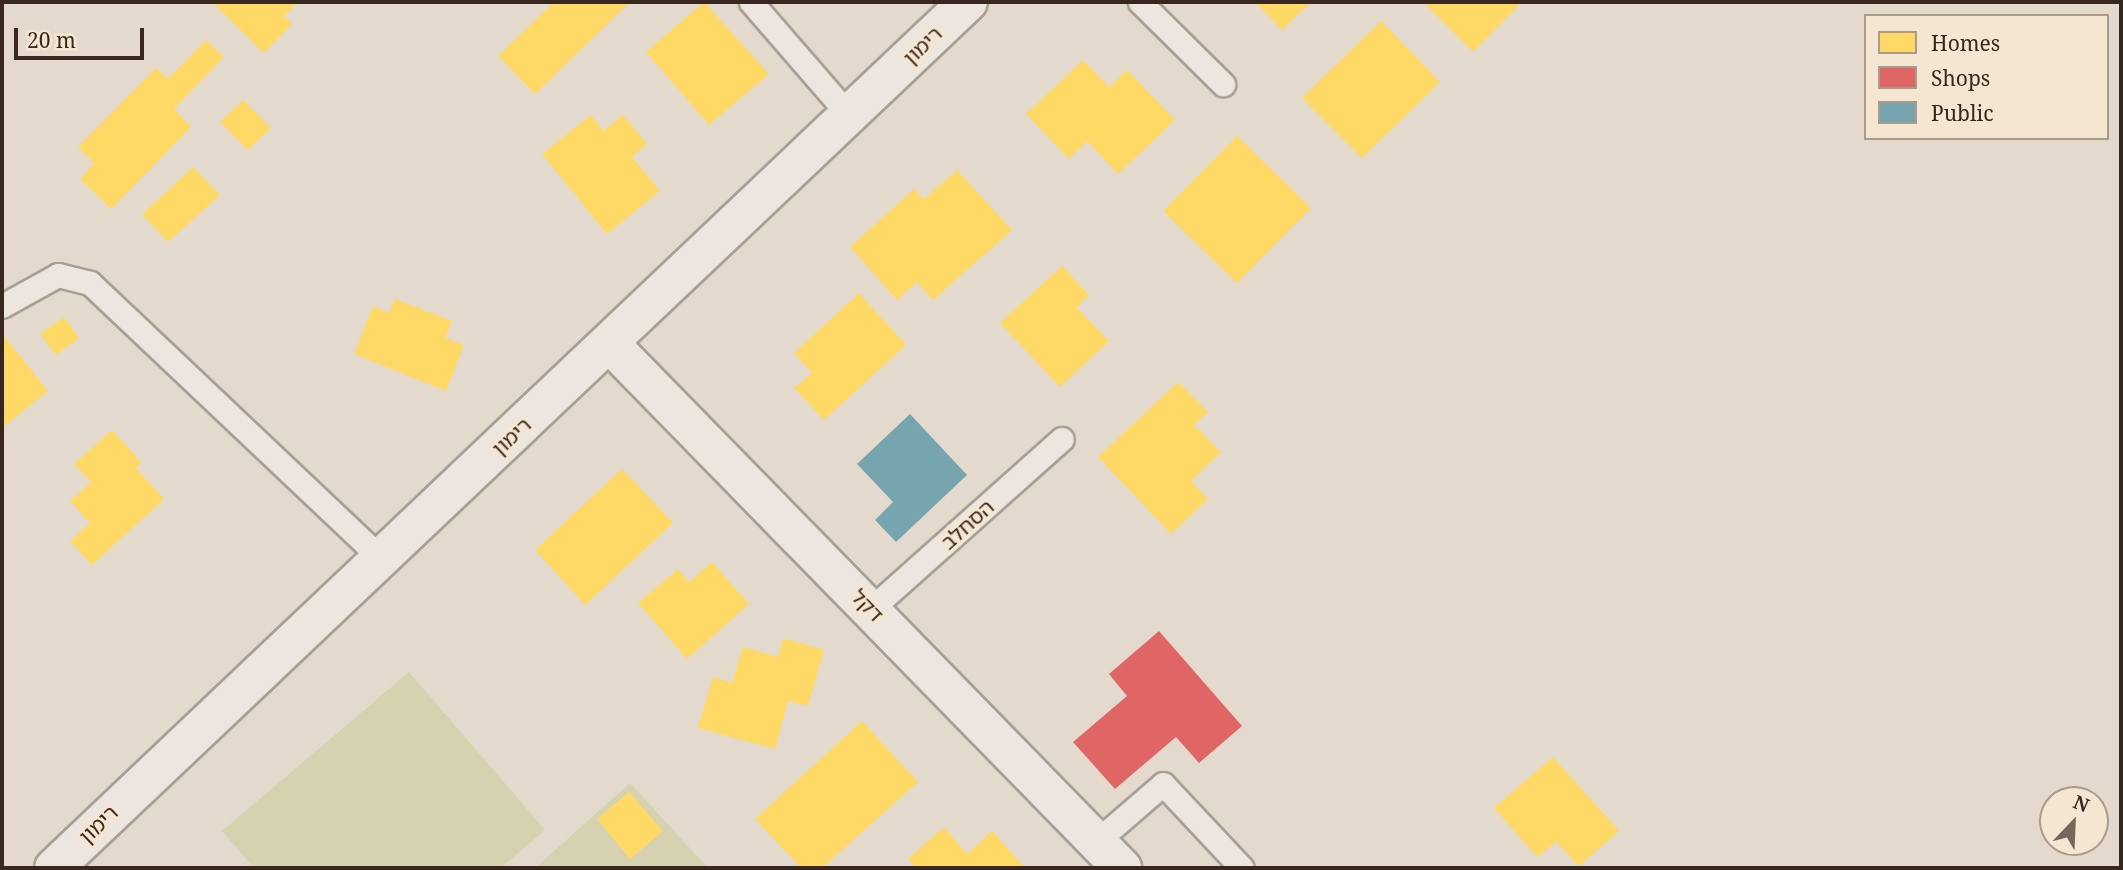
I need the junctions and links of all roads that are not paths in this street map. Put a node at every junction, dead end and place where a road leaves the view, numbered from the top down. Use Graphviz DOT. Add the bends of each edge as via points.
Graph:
graph roads {
  1 [pos="751,2"];
  2 [pos="968,2"];
  3 [pos="1140,2"];
  4 [pos="1223,84"];
  5 [pos="849,116"];
  6 [pos="2,306"];
  7 [pos="611,344"];
  8 [pos="1062,439"];
  9 [pos="380,557"];
  10 [pos="872,608"];
  11 [pos="1109,855"];
  12 [pos="54,868"];
  13 [pos="1242,868"];
  1 -- 5 [label="lane"];
  2 -- 5 [label="street, רימון"];
  3 -- 4 [label="lane"];
  5 -- 7 [label="street, רימון"];
  6 -- 9 [label="lane" via="58,275 90,283"];
  7 -- 9 [label="street, רימון"];
  7 -- 10 [label="street, דקל"];
  8 -- 10 [label="lane, הסחלב"];
  9 -- 12 [label="street, רימון"];
  10 -- 11 [label="street, דקל"];
  11 -- 13 [label="lane" via="1163,784"];
}
